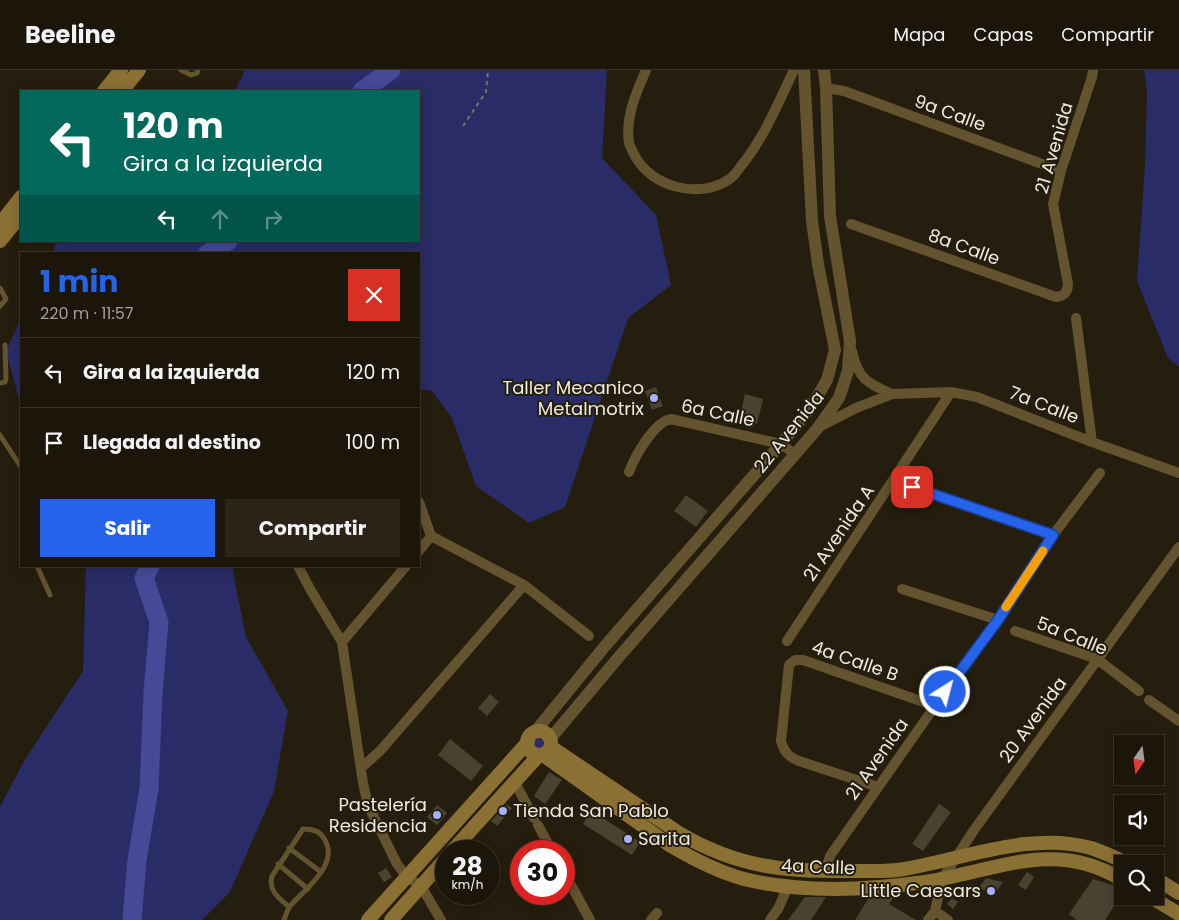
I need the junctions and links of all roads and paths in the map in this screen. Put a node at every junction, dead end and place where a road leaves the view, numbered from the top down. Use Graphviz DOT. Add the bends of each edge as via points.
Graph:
graph roads {
  1 [pos="121,70"];
  2 [pos="139,70"];
  3 [pos="181,70"];
  4 [pos="198,70"];
  5 [pos="488,70"];
  6 [pos="646,70"];
  7 [pos="794,70"];
  8 [pos="804,70"];
  9 [pos="824,70"];
  10 [pos="1093,70"];
  11 [pos="826,88"];
  12 [pos="105,90"];
  13 [pos="123,90"];
  14 [pos="463,126"];
  15 [pos="1061,171"];
  16 [pos="20,199"];
  17 [pos="20,216"];
  18 [pos="830,216"];
  19 [pos="812,221"];
  20 [pos="0,224"];
  21 [pos="851,224"];
  22 [pos="0,241"];
  23 [pos="0,288"];
  24 [pos="1065,293"];
  25 [pos="0,306"];
  26 [pos="1076,318"];
  27 [pos="850,341"];
  28 [pos="5,345"];
  29 [pos="0,383"];
  30 [pos="951,392"];
  31 [pos="892,394"];
  32 [pos="817,428"];
  33 [pos="0,435"];
  34 [pos="1092,442"];
  35 [pos="781,444"];
  36 [pos="795,454"];
  37 [pos="20,465"];
  38 [pos="629,472"];
  39 [pos="1100,473"];
  40 [pos="1179,473"];
  41 [pos="912,487"];
  42 [pos="420,505"];
  43 [pos="1053,535"];
  44 [pos="431,536"];
  45 [pos="1179,547"];
  46 [pos="420,550"];
  47 [pos="37,567"];
  48 [pos="299,567"];
  49 [pos="405,567"];
  50 [pos="524,584"];
  51 [pos="902,589"];
  52 [pos="50,595"];
  53 [pos="998,620"];
  54 [pos="1015,630"];
  55 [pos="589,636"];
  56 [pos="786,641"];
  57 [pos="342,642"];
  58 [pos="605,646"];
  59 [pos="618,658"];
  60 [pos="1097,660"];
  61 [pos="1139,691"];
  62 [pos="1148,700"];
  63 [pos="935,706"];
  64 [pos="1179,721"];
  65 [pos="531,737"];
  66 [pos="546,749"];
  67 [pos="361,768"];
  68 [pos="514,781"];
  69 [pos="878,787"];
  70 [pos="462,840"];
  71 [pos="546,840"];
  72 [pos="290,848"];
  73 [pos="1114,857"];
  74 [pos="957,858"];
  75 [pos="278,864"];
  76 [pos="435,870"];
  77 [pos="321,872"];
  78 [pos="825,872"];
  79 [pos="1114,875"];
  80 [pos="407,877"];
  81 [pos="942,879"];
  82 [pos="1164,884"];
  83 [pos="421,886"];
  84 [pos="788,886"];
  85 [pos="308,889"];
  86 [pos="575,892"];
  87 [pos="1179,893"];
  88 [pos="1164,905"];
  89 [pos="289,907"];
  90 [pos="935,910"];
  91 [pos="1179,914"];
  92 [pos="284,920"];
  93 [pos="368,920"];
  94 [pos="391,920"];
  95 [pos="441,920"];
  96 [pos="590,920"];
  97 [pos="770,920"];
  98 [pos="928,920"];
  99 [pos="948,920"];
  1 -- 12 [label="main road"];
  2 -- 13 [label="main road"];
  3 -- 4 [label="lane" via="191,76"];
  5 -- 14 [label="path" via="486,92"];
  6 -- 7 [label="street" via="628,114 629,144 639,164 662,182 688,189 712,188 732,178 765,129"];
  8 -- 19 [label="street, 22 Avenida"];
  9 -- 11 [label="street, 22 Avenida"];
  10 -- 15 [label="street, 21 Avenida"];
  11 -- 15 [label="street, 9a Calle"];
  11 -- 18 [label="street, 22 Avenida"];
  15 -- 24 [label="street, 21 Avenida" via="1054,204 1068,284"];
  16 -- 20 [label="main road"];
  17 -- 22 [label="main road"];
  18 -- 19 [label="street"];
  18 -- 27 [label="street, 22 Avenida"];
  19 -- 35 [label="street, 22 Avenida" via="835,350 827,380 809,410"];
  21 -- 24 [label="street, 8a Calle" via="1056,297"];
  23 -- 25 [label="lane" via="6,299"];
  26 -- 34 [label="street"];
  27 -- 31 [label="street, 7a Calle" via="855,367 868,383"];
  27 -- 32 [label="street, 22 Avenida" via="848,371 839,398"];
  28 -- 29 [label="lane" via="6,379"];
  30 -- 31 [label="street, 7a Calle"];
  30 -- 34 [label="street, 7a Calle" via="977,397"];
  30 -- 56 [label="street, 21 Avenida A"];
  31 -- 32 [label="street, 7a Calle"];
  32 -- 36 [label="street, 22 Avenida"];
  33 -- 37 [label="lane"];
  34 -- 40 [label="street, 7a Calle"];
  35 -- 36 [label="street, 6a Calle"];
  35 -- 38 [label="street, 6a Calle" via="664,420 634,458"];
  35 -- 58 [label="street, 22 Avenida"];
  36 -- 59 [label="street, 22 Avenida"];
  39 -- 43 [label="street, 21 Avenida"];
  41 -- 43 [label="street"];
  42 -- 44 [label="street"];
  43 -- 53 [label="street, 21 Avenida"];
  44 -- 46 [label="street"];
  44 -- 50 [label="street"];
  45 -- 60 [label="street, 20 Avenida"];
  47 -- 52 [label="lane"];
  48 -- 57 [label="street"];
  49 -- 57 [label="street"];
  50 -- 55 [label="street"];
  50 -- 67 [label="street" via="380,751"];
  51 -- 53 [label="street"];
  53 -- 63 [label="street, 21 Avenida"];
  54 -- 60 [label="street, 5a Calle"];
  57 -- 67 [label="street"];
  58 -- 59 [label="street"];
  58 -- 65 [label="street, 22 Avenida"];
  59 -- 66 [label="street, 22 Avenida"];
  60 -- 61 [label="street, 5a Calle"];
  60 -- 74 [label="street, 20 Avenida"];
  62 -- 64 [label="street"];
  63 -- 69 [label="street, 21 Avenida"];
  63 -- 69 [label="street, 4a Calle B" via="803,660 798,659 789,665 781,741 785,752 794,759"];
  65 -- 66 [label="main road" via="529,749 532,752"];
  65 -- 66 [label="main road" via="546,733"];
  65 -- 80 [label="main road"];
  66 -- 68 [label="main road"];
  66 -- 78 [label="main road, 4a Calle" via="701,846 746,862"];
  66 -- 84 [label="main road, 4a Calle" via="694,860 743,878"];
  67 -- 80 [label="street" via="368,805 397,864"];
  68 -- 70 [label="main road"];
  68 -- 71 [label="street"];
  69 -- 78 [label="street, 21 Avenida" via="830,856"];
  72 -- 75 [label="lane"];
  72 -- 77 [label="lane"];
  72 -- 77 [label="lane" via="302,829 323,836 329,857"];
  73 -- 74 [label="main road, 4a Calle" via="1091,848 1048,843 1008,847"];
  74 -- 78 [label="main road, 4a Calle" via="901,870"];
  74 -- 81 [label="street, 20 Avenida"];
  75 -- 85 [label="lane"];
  75 -- 89 [label="lane" via="270,883"];
  76 -- 83 [label="main road"];
  77 -- 85 [label="lane"];
  79 -- 81 [label="main road, 4a Calle" via="1091,864 1071,860 1024,860"];
  80 -- 83 [label="street"];
  80 -- 93 [label="main road"];
  81 -- 84 [label="main road, 4a Calle" via="873,887"];
  81 -- 90 [label="street, 20 Avenida"];
  82 -- 87 [label="main road"];
  83 -- 94 [label="main road"];
  83 -- 95 [label="street"];
  84 -- 97 [label="street"];
  85 -- 89 [label="lane"];
  86 -- 96 [label="street"];
  88 -- 91 [label="main road"];
  89 -- 92 [label="lane"];
  90 -- 98 [label="street, 20 Avenida"];
  90 -- 99 [label="street"];
}
